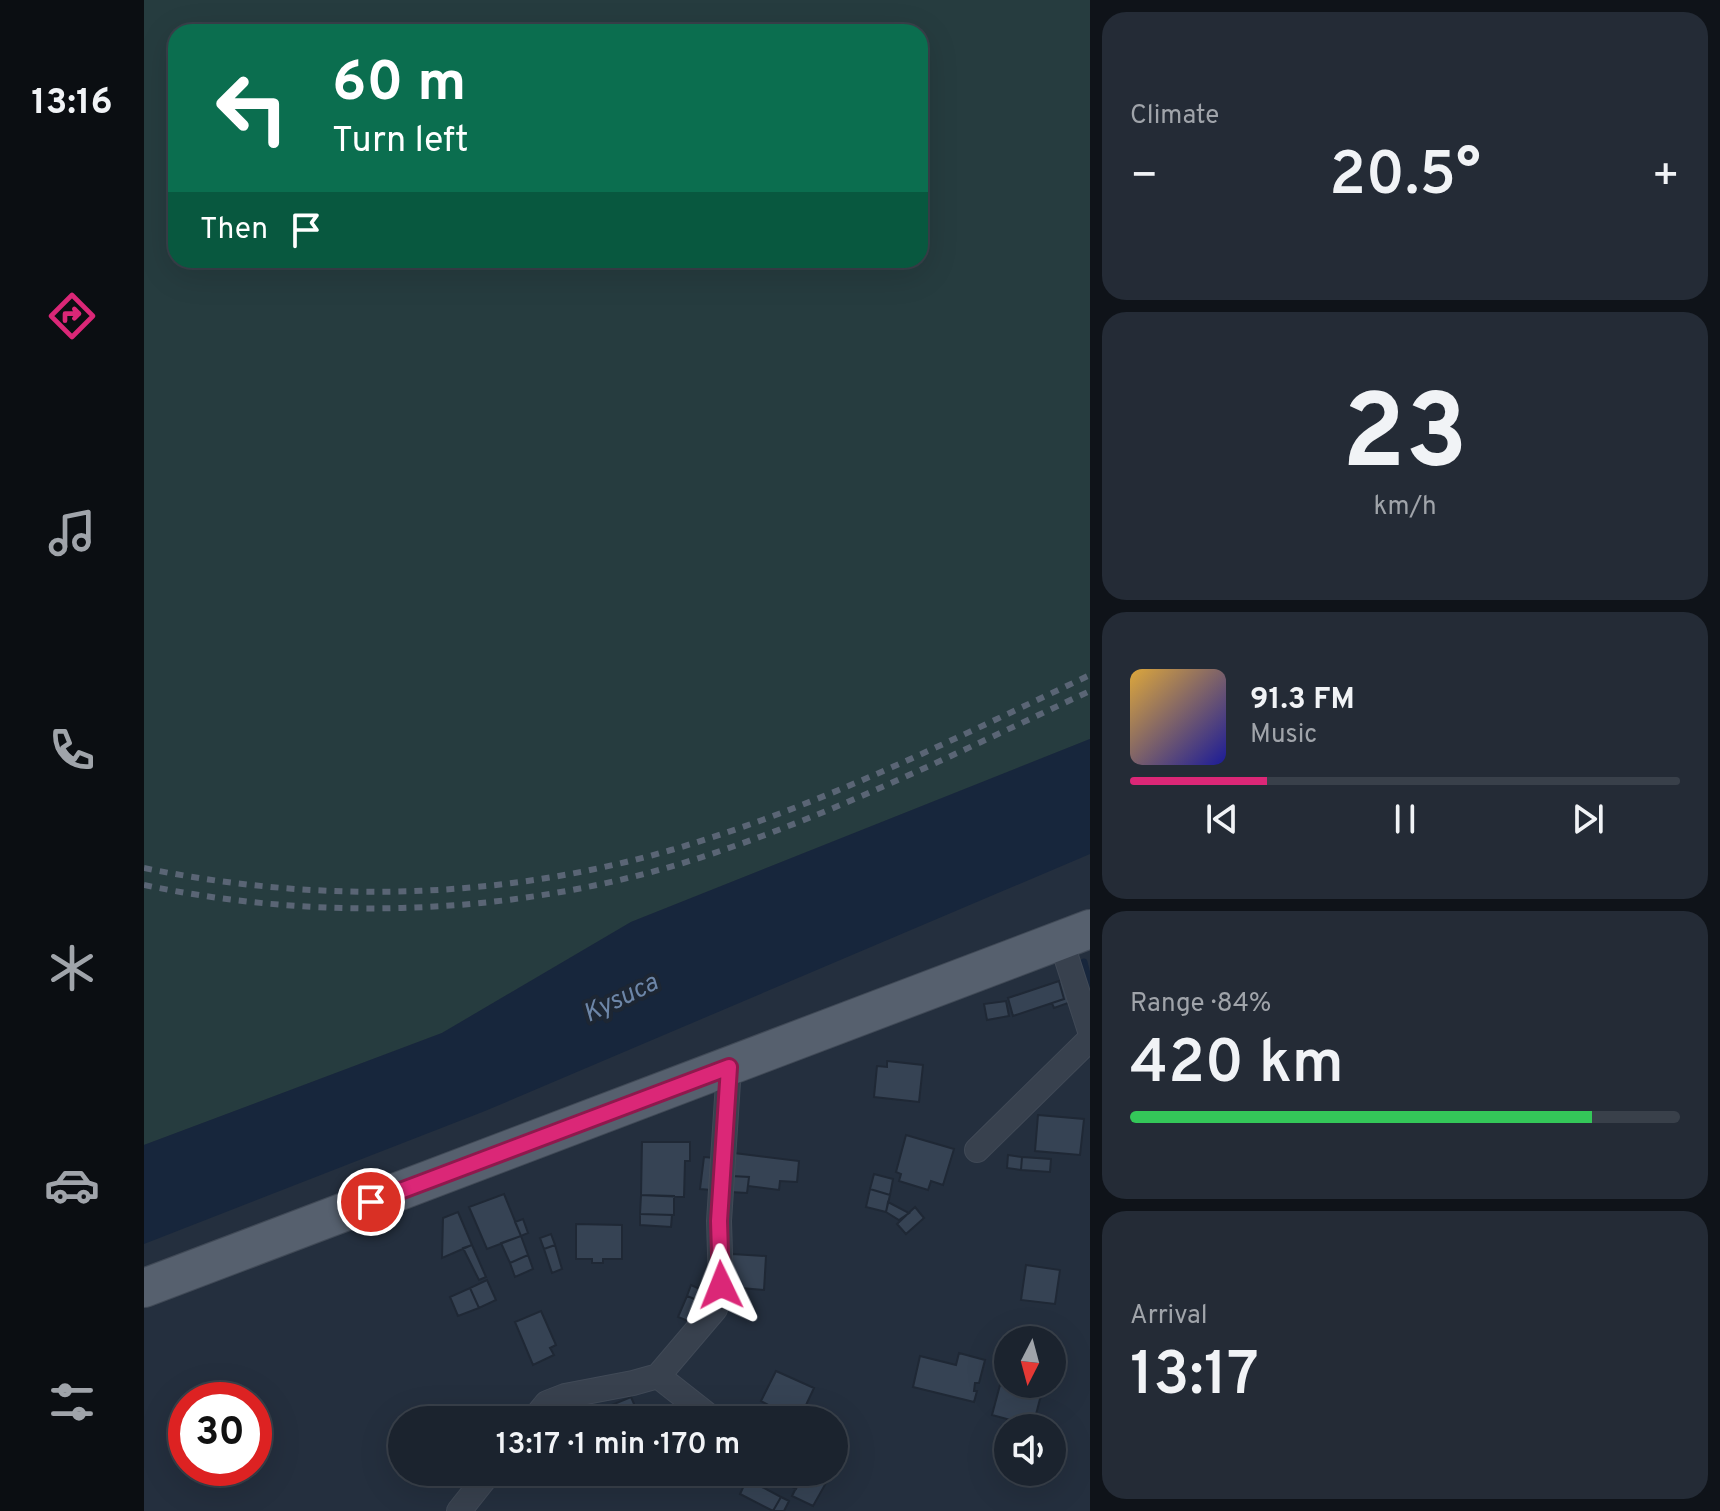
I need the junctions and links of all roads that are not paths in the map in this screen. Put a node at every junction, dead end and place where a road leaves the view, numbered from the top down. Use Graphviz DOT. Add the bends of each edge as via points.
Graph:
graph roads {
  1 [pos="1075,935"];
  2 [pos="1090,1031"];
  3 [pos="1090,1039"];
  4 [pos="729,1067"];
  5 [pos="977,1150"];
  6 [pos="144,1288"];
  7 [pos="658,1376"];
  8 [pos="545,1406"];
  9 [pos="696,1406"];
  10 [pos="479,1486"];
  11 [pos="459,1511"];
  1 -- 2 [label="street"];
  1 -- 4 [label="main road"];
  3 -- 5 [label="street"];
  4 -- 6 [label="main road"];
  4 -- 7 [label="street" via="719,1221 721,1285 715,1309"];
  7 -- 8 [label="street" via="565,1396"];
  7 -- 9 [label="street"];
  10 -- 11 [label="street"];
}
